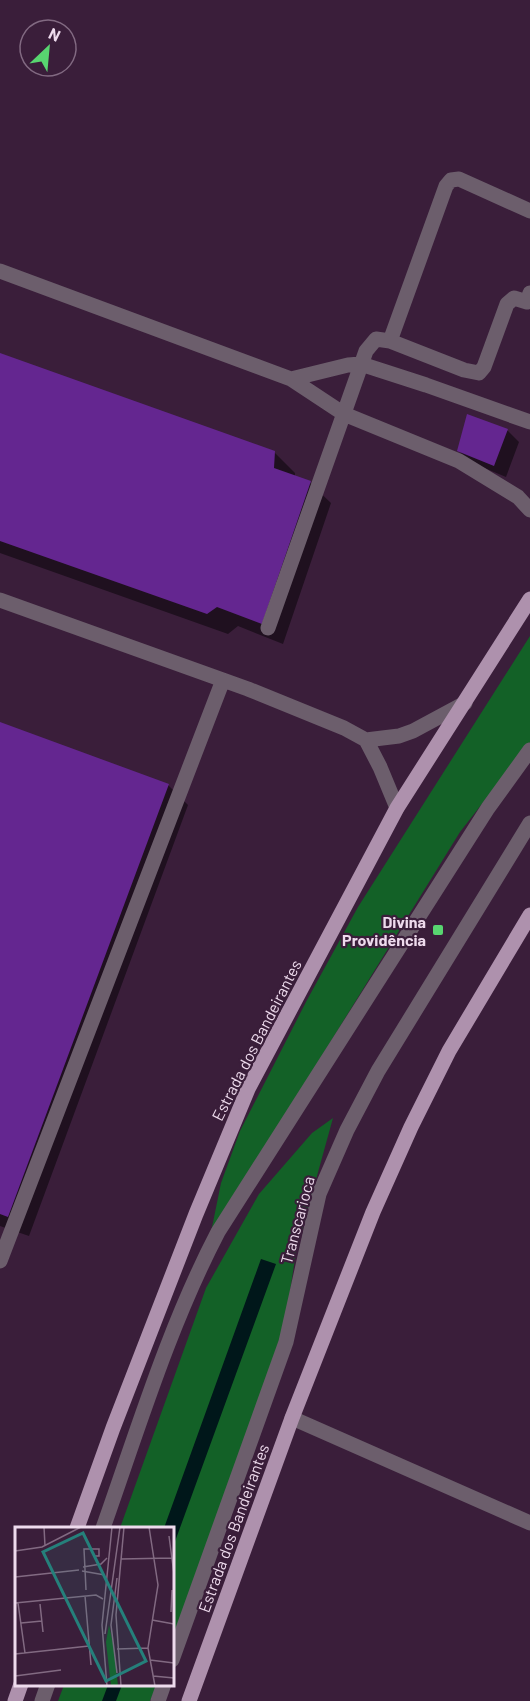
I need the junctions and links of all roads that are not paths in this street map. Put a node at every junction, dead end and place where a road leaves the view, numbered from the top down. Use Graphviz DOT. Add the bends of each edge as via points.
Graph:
graph roads {
  1 [pos="530,211"];
  2 [pos="0,272"];
  3 [pos="529,300"];
  4 [pos="390,341"];
  5 [pos="361,364"];
  6 [pos="291,380"];
  7 [pos="344,414"];
  8 [pos="530,422"];
  9 [pos="530,510"];
  10 [pos="530,599"];
  11 [pos="0,600"];
  12 [pos="268,628"];
  13 [pos="223,680"];
  14 [pos="465,703"];
  15 [pos="366,740"];
  16 [pos="530,750"];
  17 [pos="397,808"];
  18 [pos="530,823"];
  19 [pos="530,915"];
  20 [pos="3,1242"];
  21 [pos="0,1261"];
  22 [pos="292,1418"];
  23 [pos="530,1523"];
  24 [pos="77,1527"];
  25 [pos="103,1527"];
  26 [pos="174,1654"];
  27 [pos="20,1686"];
  28 [pos="47,1686"];
  29 [pos="163,1686"];
  30 [pos="15,1701"];
  31 [pos="42,1701"];
  32 [pos="158,1701"];
  33 [pos="189,1701"];
  1 -- 4 [label="street" via="459,179 451,180"];
  2 -- 6 [label="street"];
  3 -- 4 [label="street" via="514,298 507,304 484,367 478,373"];
  4 -- 5 [label="street" via="376,339"];
  5 -- 6 [label="street"];
  5 -- 7 [label="street"];
  5 -- 8 [label="street"];
  6 -- 7 [label="street"];
  7 -- 9 [label="street" via="459,461 518,497"];
  7 -- 12 [label="street"];
  10 -- 14 [label="main road, Estrada dos Bandeirantes"];
  11 -- 13 [label="street"];
  13 -- 15 [label="street"];
  13 -- 20 [label="street"];
  14 -- 15 [label="street" via="399,736"];
  14 -- 17 [label="main road, Estrada dos Bandeirantes"];
  15 -- 17 [label="street"];
  16 -- 25 [label="street" via="488,808 218,1232 177,1319"];
  17 -- 24 [label="main road, Estrada dos Bandeirantes" via="248,1089 196,1214"];
  18 -- 26 [label="street, Transcarioca" via="378,1071 319,1194 286,1342"];
  19 -- 22 [label="main road, Estrada dos Bandeirantes" via="449,1052 411,1127"];
  20 -- 21 [label="street"];
  22 -- 23 [label="street"];
  22 -- 33 [label="main road, Estrada dos Bandeirantes"];
  27 -- 30 [label="main road"];
  28 -- 31 [label="street"];
  29 -- 32 [label="street"];
}
